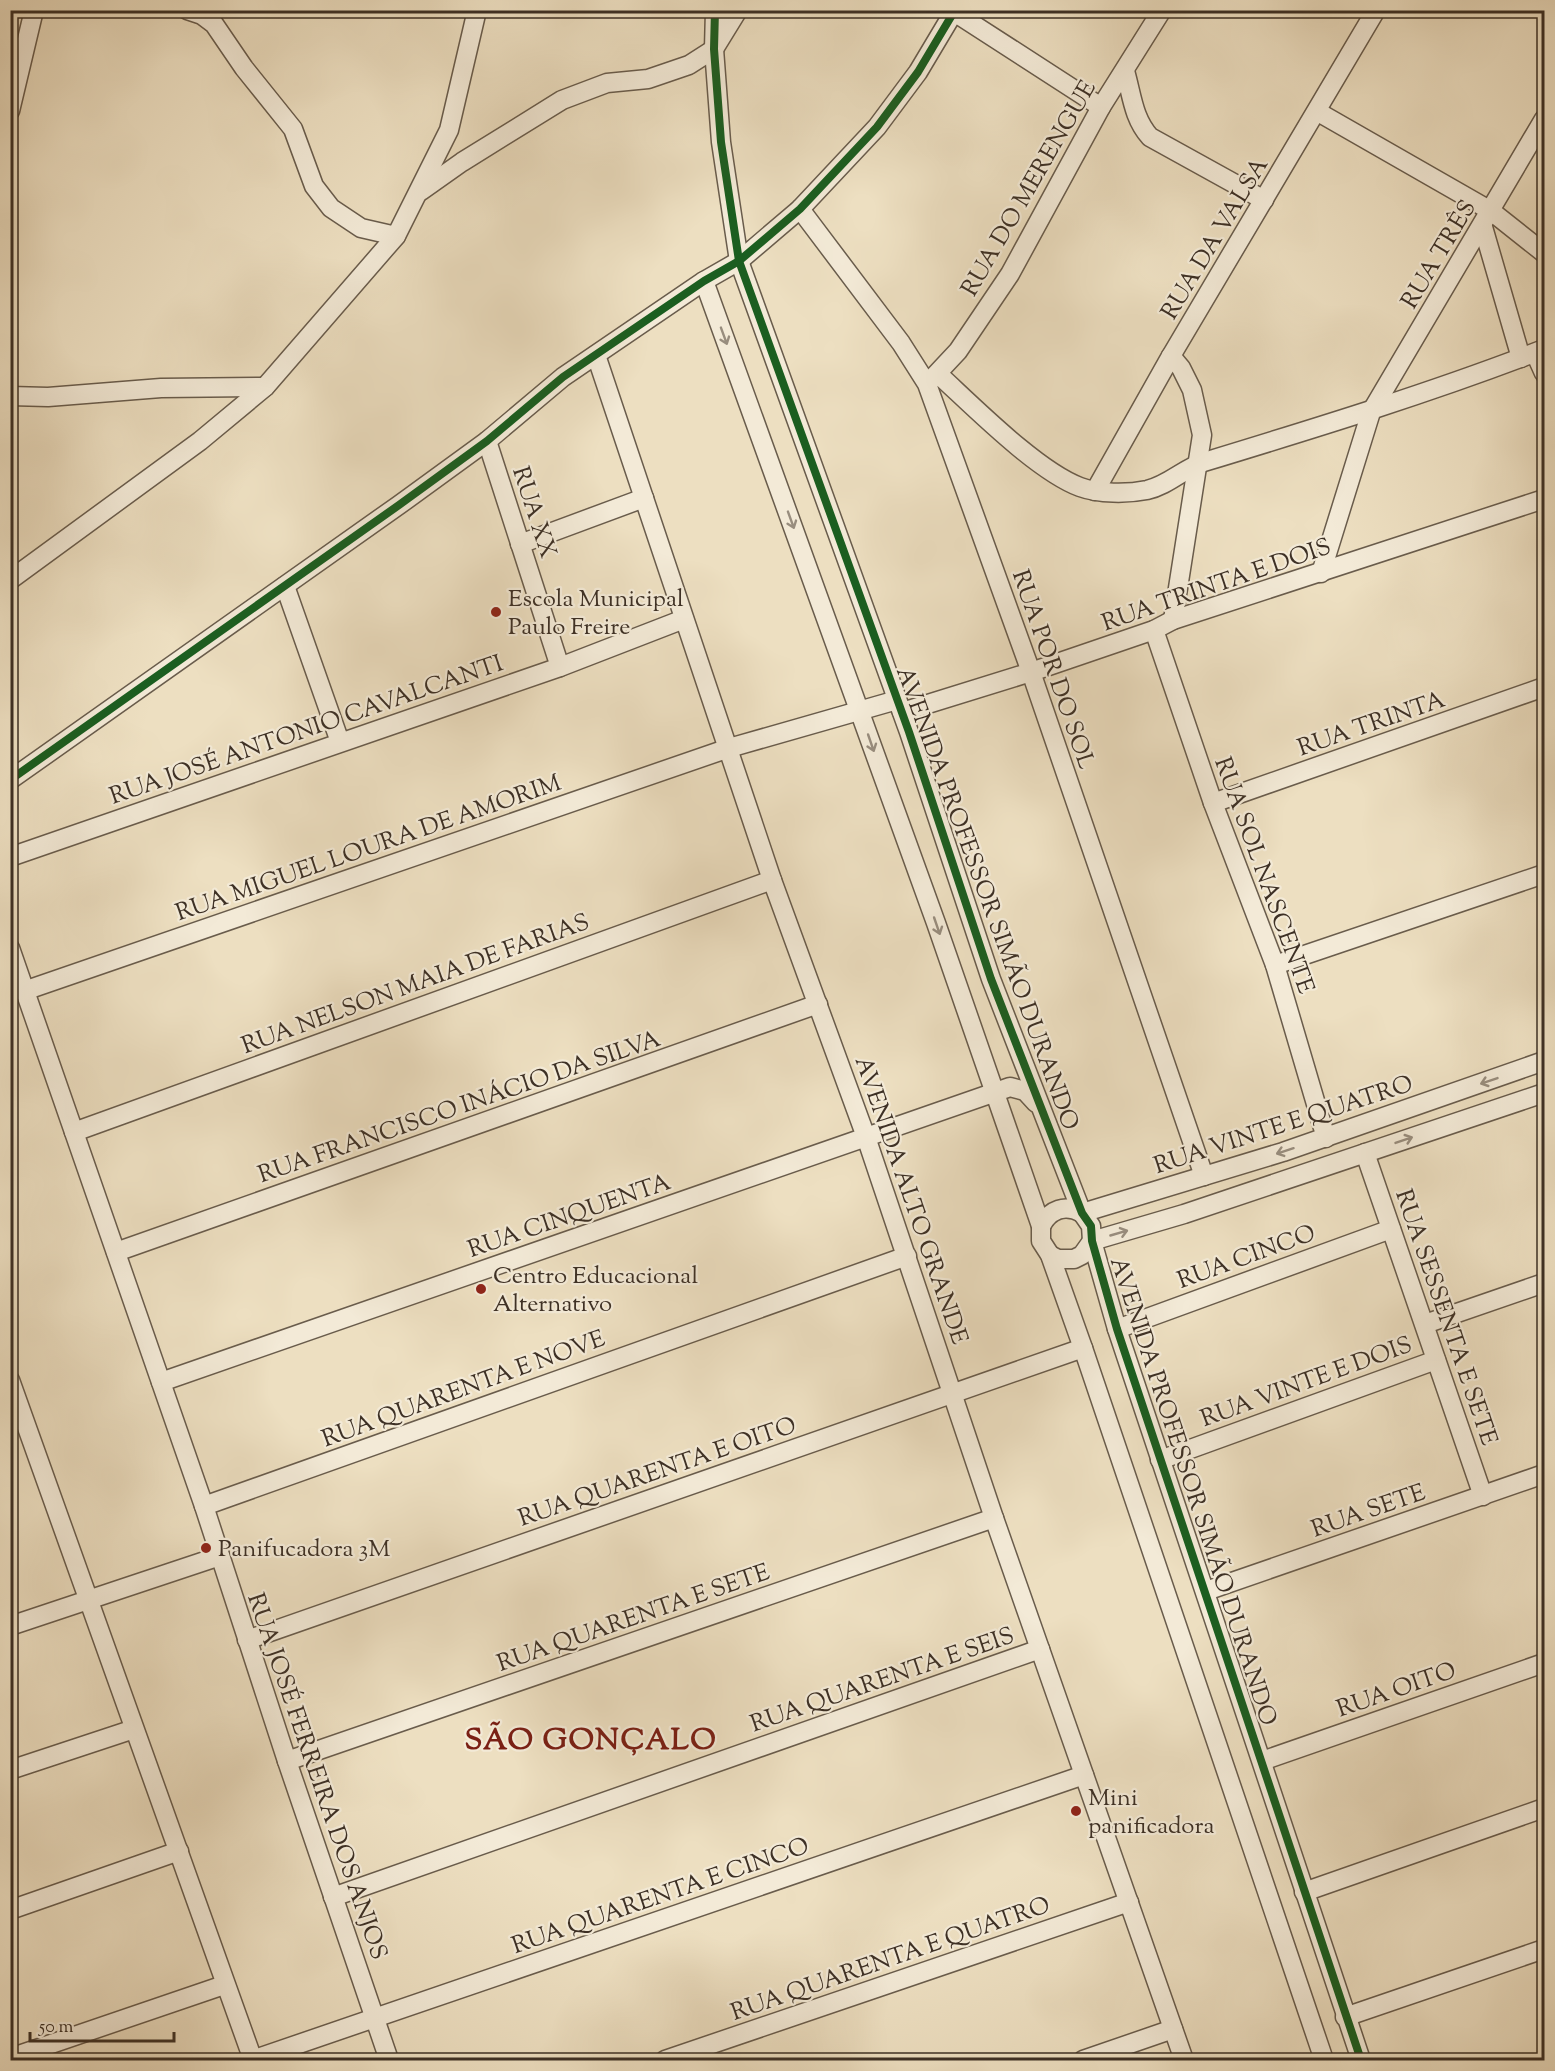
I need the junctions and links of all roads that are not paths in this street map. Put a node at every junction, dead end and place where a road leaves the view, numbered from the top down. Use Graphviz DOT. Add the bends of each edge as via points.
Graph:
graph roads {
  1 [pos="34,10"];
  2 [pos="187,10"];
  3 [pos="477,10"];
  4 [pos="715,10"];
  5 [pos="738,10"];
  6 [pos="1162,10"];
  7 [pos="1376,10"];
  8 [pos="954,11"];
  9 [pos="714,49"];
  10 [pos="1125,71"];
  11 [pos="1101,107"];
  12 [pos="10,111"];
  13 [pos="1318,112"];
  14 [pos="1545,119"];
  15 [pos="417,194"];
  16 [pos="1264,200"];
  17 [pos="800,208"];
  18 [pos="1487,219"];
  19 [pos="396,236"];
  20 [pos="1545,254"];
  21 [pos="739,261"];
  22 [pos="704,282"];
  23 [pos="1534,354"];
  24 [pos="597,356"];
  25 [pos="1171,356"];
  26 [pos="1545,374"];
  27 [pos="932,379"];
  28 [pos="265,387"];
  29 [pos="10,396"];
  30 [pos="1371,412"];
  31 [pos="487,441"];
  32 [pos="1198,463"];
  33 [pos="1095,491"];
  34 [pos="644,498"];
  35 [pos="1545,499"];
  36 [pos="520,544"];
  37 [pos="1321,573"];
  38 [pos="10,580"];
  39 [pos="285,586"];
  40 [pos="684,619"];
  41 [pos="1173,620"];
  42 [pos="1154,630"];
  43 [pos="560,667"];
  44 [pos="1031,672"];
  45 [pos="1545,687"];
  46 [pos="899,706"];
  47 [pos="860,709"];
  48 [pos="340,742"];
  49 [pos="729,748"];
  50 [pos="10,780"];
  51 [pos="1214,803"];
  52 [pos="10,857"];
  53 [pos="1545,874"];
  54 [pos="772,880"];
  55 [pos="10,948"];
  56 [pos="1275,965"];
  57 [pos="24,991"];
  58 [pos="818,1004"];
  59 [pos="1545,1061"];
  60 [pos="994,1093"];
  61 [pos="1545,1093"];
  62 [pos="1043,1114"];
  63 [pos="74,1132"];
  64 [pos="866,1137"];
  65 [pos="1326,1138"];
  66 [pos="1365,1153"];
  67 [pos="1204,1176"];
  68 [pos="1174,1185"];
  69 [pos="1082,1213"];
  70 [pos="1184,1214"];
  71 [pos="1041,1226"];
  72 [pos="1391,1229"];
  73 [pos="1092,1241"];
  74 [pos="116,1252"];
  75 [pos="1050,1255"];
  76 [pos="907,1256"];
  77 [pos="1545,1283"];
  78 [pos="1425,1324"];
  79 [pos="1117,1329"];
  80 [pos="1083,1348"];
  81 [pos="1436,1360"];
  82 [pos="10,1380"];
  83 [pos="161,1382"];
  84 [pos="952,1392"];
  85 [pos="1160,1460"];
  86 [pos="1545,1474"];
  87 [pos="1483,1496"];
  88 [pos="204,1506"];
  89 [pos="994,1518"];
  90 [pos="219,1556"];
  91 [pos="1206,1591"];
  92 [pos="87,1599"];
  93 [pos="10,1626"];
  94 [pos="247,1640"];
  95 [pos="1040,1649"];
  96 [pos="1545,1663"];
  97 [pos="134,1728"];
  98 [pos="287,1761"];
  99 [pos="1262,1761"];
  100 [pos="10,1770"];
  101 [pos="1084,1775"];
  102 [pos="1545,1808"];
  103 [pos="179,1851"];
  104 [pos="1304,1892"];
  105 [pos="333,1897"];
  106 [pos="1130,1902"];
  107 [pos="10,1910"];
  108 [pos="1545,1948"];
  109 [pos="224,1985"];
  110 [pos="375,2018"];
  111 [pos="1345,2018"];
  112 [pos="1173,2029"];
  113 [pos="10,2058"];
  114 [pos="253,2060"];
  115 [pos="389,2061"];
  116 [pos="665,2061"];
  117 [pos="1083,2061"];
  118 [pos="1184,2061"];
  119 [pos="1324,2061"];
  120 [pos="1361,2061"];
  1 -- 12 [label="street"];
  2 -- 19 [label="street" via="214,24 293,129 314,186 331,208 361,228"];
  3 -- 15 [label="street" via="449,130"];
  4 -- 9 [label="street, AVENIDA PROFESSOR SIMÃO DURANDO"];
  5 -- 9 [label="street"];
  6 -- 10 [label="street, RUA DO MERENGUE"];
  7 -- 13 [label="street, RUA DA VALSA"];
  8 -- 11 [label="street"];
  8 -- 17 [label="street" via="918,72 878,127"];
  9 -- 15 [label="street" via="668,74 607,83 562,100"];
  9 -- 21 [label="street, AVENIDA PROFESSOR SIMÃO DURANDO" via="721,142"];
  10 -- 11 [label="street, RUA DO MERENGUE"];
  10 -- 16 [label="street" via="1137,119 1150,137"];
  11 -- 27 [label="street, RUA DO MERENGUE" via="1010,274 958,351"];
  13 -- 16 [label="street, RUA DA VALSA"];
  13 -- 18 [label="street"];
  14 -- 18 [label="street, RUA TRÊS"];
  15 -- 19 [label="street"];
  16 -- 25 [label="street, RUA DA VALSA"];
  17 -- 21 [label="street"];
  17 -- 27 [label="street, RUA POR DO SOL"];
  18 -- 20 [label="street"];
  18 -- 23 [label="street"];
  18 -- 30 [label="street, RUA TRÊS"];
  19 -- 28 [label="street"];
  21 -- 22 [label="street"];
  21 -- 46 [label="street, AVENIDA PROFESSOR SIMÃO DURANDO"];
  22 -- 24 [label="street"];
  22 -- 47 [label="street, one-way"];
  23 -- 26 [label="street"];
  23 -- 30 [label="street"];
  24 -- 31 [label="street" via="563,377"];
  24 -- 34 [label="street, AVENIDA ALTO GRANDE"];
  25 -- 32 [label="street" via="1187,378 1200,421"];
  25 -- 33 [label="street, RUA DA VALSA"];
  27 -- 33 [label="street" via="1039,462 1079,487"];
  27 -- 44 [label="street, RUA POR DO SOL"];
  28 -- 29 [label="street"];
  28 -- 38 [label="street" via="200,441"];
  30 -- 32 [label="street"];
  30 -- 37 [label="street, RUA TRÊS"];
  31 -- 36 [label="street, RUA XX"];
  31 -- 39 [label="street"];
  32 -- 33 [label="street" via="1172,482 1147,490"];
  32 -- 41 [label="street"];
  34 -- 36 [label="street"];
  34 -- 40 [label="street, AVENIDA ALTO GRANDE"];
  35 -- 37 [label="street, RUA TRINTA E DOIS"];
  36 -- 43 [label="street, RUA XX"];
  37 -- 41 [label="street, RUA TRINTA E DOIS"];
  39 -- 48 [label="street"];
  39 -- 50 [label="street"];
  40 -- 43 [label="street, RUA JOSÉ ANTONIO CAVALCANTI"];
  40 -- 49 [label="street, AVENIDA ALTO GRANDE"];
  41 -- 42 [label="street, RUA TRINTA E DOIS"];
  42 -- 44 [label="street, RUA TRINTA E DOIS"];
  42 -- 51 [label="street, RUA SOL NASCENTE"];
  43 -- 48 [label="street, RUA JOSÉ ANTONIO CAVALCANTI"];
  44 -- 46 [label="street, RUA TRINTA E DOIS"];
  44 -- 67 [label="street, RUA POR DO SOL"];
  45 -- 51 [label="street, RUA TRINTA"];
  46 -- 47 [label="street, RUA TRINTA E DOIS"];
  46 -- 62 [label="street, AVENIDA PROFESSOR SIMÃO DURANDO" via="991,979"];
  47 -- 49 [label="street, RUA MIGUEL LOURA DE AMORIM"];
  47 -- 60 [label="street, one-way"];
  48 -- 52 [label="street, RUA JOSÉ ANTONIO CAVALCANTI"];
  49 -- 54 [label="street, AVENIDA ALTO GRANDE"];
  49 -- 57 [label="street, RUA MIGUEL LOURA DE AMORIM"];
  51 -- 56 [label="street, RUA SOL NASCENTE"];
  53 -- 56 [label="street"];
  54 -- 58 [label="street, AVENIDA ALTO GRANDE"];
  54 -- 63 [label="street, RUA NELSON MAIA DE FARIAS"];
  55 -- 57 [label="street, RUA JOSÉ FERREIRA DOS ANJOS"];
  56 -- 65 [label="street, RUA SOL NASCENTE"];
  57 -- 63 [label="street, RUA JOSÉ FERREIRA DOS ANJOS"];
  58 -- 64 [label="street, AVENIDA ALTO GRANDE"];
  58 -- 74 [label="street, RUA FRANCISCO INÁCIO DA SILVA"];
  59 -- 65 [label="street, RUA VINTE E QUATRO, one-way"];
  60 -- 62 [label="street, RUA CINQUENTA" via="1010,1087 1025,1091"];
  60 -- 64 [label="street, RUA CINQUENTA"];
  60 -- 71 [label="street"];
  66 -- 61 [label="street, one-way"];
  62 -- 69 [label="street, AVENIDA PROFESSOR SIMÃO DURANDO"];
  63 -- 74 [label="street, RUA JOSÉ FERREIRA DOS ANJOS"];
  64 -- 76 [label="street, AVENIDA ALTO GRANDE"];
  64 -- 83 [label="street, RUA CINQUENTA"];
  65 -- 67 [label="street, RUA VINTE E QUATRO, one-way"];
  66 -- 70 [label="street"];
  66 -- 72 [label="street, RUA SESSENTA E SETE"];
  67 -- 68 [label="street, RUA VINTE E QUATRO"];
  68 -- 69 [label="street, RUA VINTE E QUATRO"];
  68 -- 70 [label="street"];
  69 -- 71 [label="street, RUA VINTE E QUATRO" via="1058,1209"];
  69 -- 73 [label="street, AVENIDA PROFESSOR SIMÃO DURANDO" via="1091,1226"];
  73 -- 70 [label="street, one-way"];
  71 -- 75 [label="street" via="1041,1241"];
  72 -- 78 [label="street, RUA SESSENTA E SETE"];
  72 -- 79 [label="street, RUA CINCO"];
  73 -- 75 [label="street" via="1074,1259"];
  73 -- 79 [label="street, AVENIDA PROFESSOR SIMÃO DURANDO"];
  74 -- 83 [label="street, RUA JOSÉ FERREIRA DOS ANJOS"];
  75 -- 80 [label="street"];
  76 -- 84 [label="street, AVENIDA ALTO GRANDE"];
  76 -- 88 [label="street, RUA QUARENTA E NOVE"];
  77 -- 78 [label="street, RUA VINTE E DOIS"];
  78 -- 81 [label="street, RUA SESSENTA E SETE"];
  79 -- 85 [label="street, AVENIDA PROFESSOR SIMÃO DURANDO"];
  80 -- 84 [label="street, RUA QUARENTA E OITO"];
  80 -- 119 [label="street"];
  81 -- 85 [label="street, RUA VINTE E DOIS"];
  81 -- 87 [label="street, RUA SESSENTA E SETE"];
  82 -- 92 [label="street"];
  83 -- 88 [label="street, RUA JOSÉ FERREIRA DOS ANJOS"];
  84 -- 89 [label="street, AVENIDA ALTO GRANDE"];
  84 -- 94 [label="street, RUA QUARENTA E OITO"];
  85 -- 91 [label="street, AVENIDA PROFESSOR SIMÃO DURANDO"];
  86 -- 87 [label="street, RUA SETE"];
  87 -- 91 [label="street, RUA SETE"];
  88 -- 90 [label="street, RUA JOSÉ FERREIRA DOS ANJOS"];
  89 -- 95 [label="street, AVENIDA ALTO GRANDE"];
  89 -- 98 [label="street, RUA QUARENTA E SETE"];
  90 -- 92 [label="street"];
  90 -- 94 [label="street, RUA JOSÉ FERREIRA DOS ANJOS"];
  91 -- 99 [label="street, AVENIDA PROFESSOR SIMÃO DURANDO"];
  92 -- 93 [label="street"];
  92 -- 97 [label="street"];
  94 -- 98 [label="street, RUA JOSÉ FERREIRA DOS ANJOS"];
  95 -- 101 [label="street, AVENIDA ALTO GRANDE"];
  95 -- 105 [label="street, RUA QUARENTA E SEIS"];
  96 -- 99 [label="street, RUA OITO"];
  97 -- 100 [label="street"];
  97 -- 103 [label="street"];
  98 -- 105 [label="street, RUA JOSÉ FERREIRA DOS ANJOS"];
  99 -- 104 [label="street, AVENIDA PROFESSOR SIMÃO DURANDO"];
  101 -- 106 [label="street, AVENIDA ALTO GRANDE"];
  101 -- 110 [label="street, RUA QUARENTA E CINCO"];
  102 -- 104 [label="street"];
  103 -- 107 [label="street"];
  103 -- 109 [label="street"];
  104 -- 111 [label="street, AVENIDA PROFESSOR SIMÃO DURANDO"];
  105 -- 110 [label="street, RUA JOSÉ FERREIRA DOS ANJOS"];
  106 -- 112 [label="street, AVENIDA ALTO GRANDE"];
  106 -- 116 [label="street, RUA QUARENTA E QUATRO"];
  108 -- 111 [label="street"];
  109 -- 113 [label="street"];
  109 -- 114 [label="street"];
  110 -- 114 [label="street, RUA QUARENTA E CINCO"];
  110 -- 115 [label="street, RUA JOSÉ FERREIRA DOS ANJOS"];
  111 -- 120 [label="street, AVENIDA PROFESSOR SIMÃO DURANDO"];
  112 -- 117 [label="street"];
  112 -- 118 [label="street, AVENIDA ALTO GRANDE"];
}
